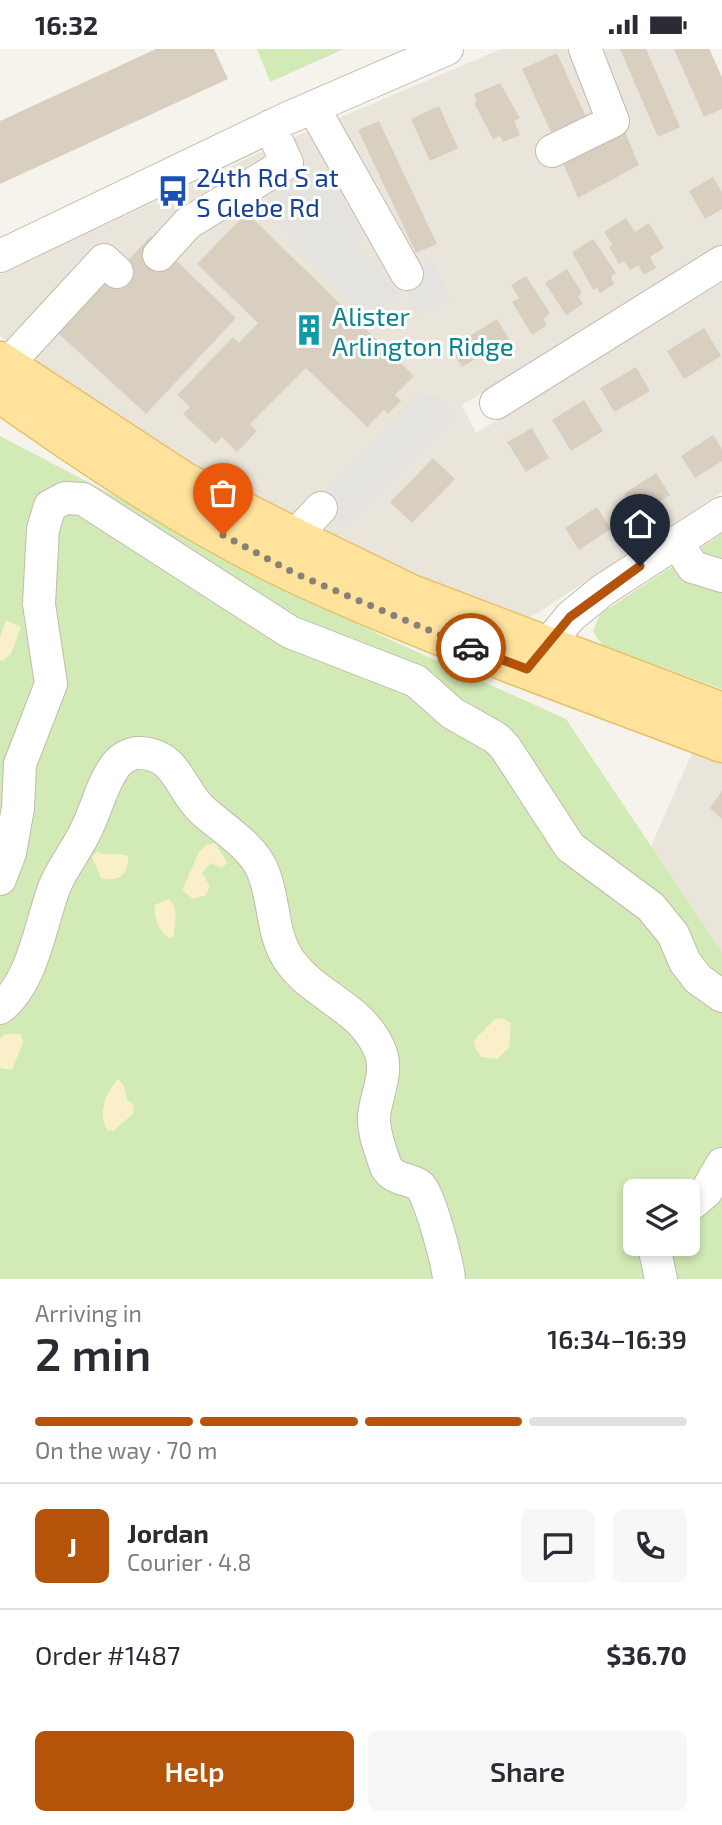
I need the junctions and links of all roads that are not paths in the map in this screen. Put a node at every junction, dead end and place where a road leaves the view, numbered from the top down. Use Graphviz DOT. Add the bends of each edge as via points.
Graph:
graph roads {
  1 [pos="447,49"];
  2 [pos="585,49"];
  3 [pos="313,107"];
  4 [pos="270,126"];
  5 [pos="552,151"];
  6 [pos="159,255"];
  7 [pos="0,256"];
  8 [pos="722,262"];
  9 [pos="117,272"];
  10 [pos="407,274"];
  11 [pos="2,374"];
  12 [pos="496,403"];
  13 [pos="321,508"];
  14 [pos="722,513"];
  15 [pos="293,538"];
  16 [pos="677,543"];
  17 [pos="722,576"];
  18 [pos="537,657"];
  19 [pos="722,712"];
  20 [pos="722,743"];
  21 [pos="0,879"];
  22 [pos="722,996"];
  23 [pos="0,1008"];
  24 [pos="722,1164"];
  25 [pos="700,1197"];
  26 [pos="655,1256"];
  27 [pos="449,1279"];
  28 [pos="661,1279"];
  1 -- 3 [label="street"];
  2 -- 5 [label="street" via="613,121"];
  3 -- 4 [label="street"];
  3 -- 10 [label="street"];
  4 -- 6 [label="street" via="291,172 188,223"];
  4 -- 7 [label="street"];
  8 -- 12 [label="street"];
  9 -- 11 [label="street" via="104,260 61,319"];
  11 -- 15 [label="main road" via="183,481"];
  11 -- 18 [label="main road" via="69,442 174,509 296,574 404,622"];
  13 -- 15 [label="street"];
  14 -- 16 [label="street"];
  15 -- 18 [label="main road"];
  16 -- 17 [label="street" via="692,567"];
  16 -- 18 [label="street" via="603,590 570,617"];
  18 -- 19 [label="main road"];
  18 -- 20 [label="main road"];
  21 -- 22 [label="street" via="18,809 20,764 51,684 39,604 43,529 50,506 65,498 83,499 290,632 416,681 452,713 496,738 570,846 651,907 674,934 698,979"];
  23 -- 27 [label="street" via="19,984 56,884 117,762 134,753 164,760 177,771 200,808 261,866 275,929 294,967 348,1008 371,1034 382,1055 374,1116 386,1167 391,1175 420,1186 429,1196"];
  24 -- 25 [label="street"];
  26 -- 28 [label="street"];
}
